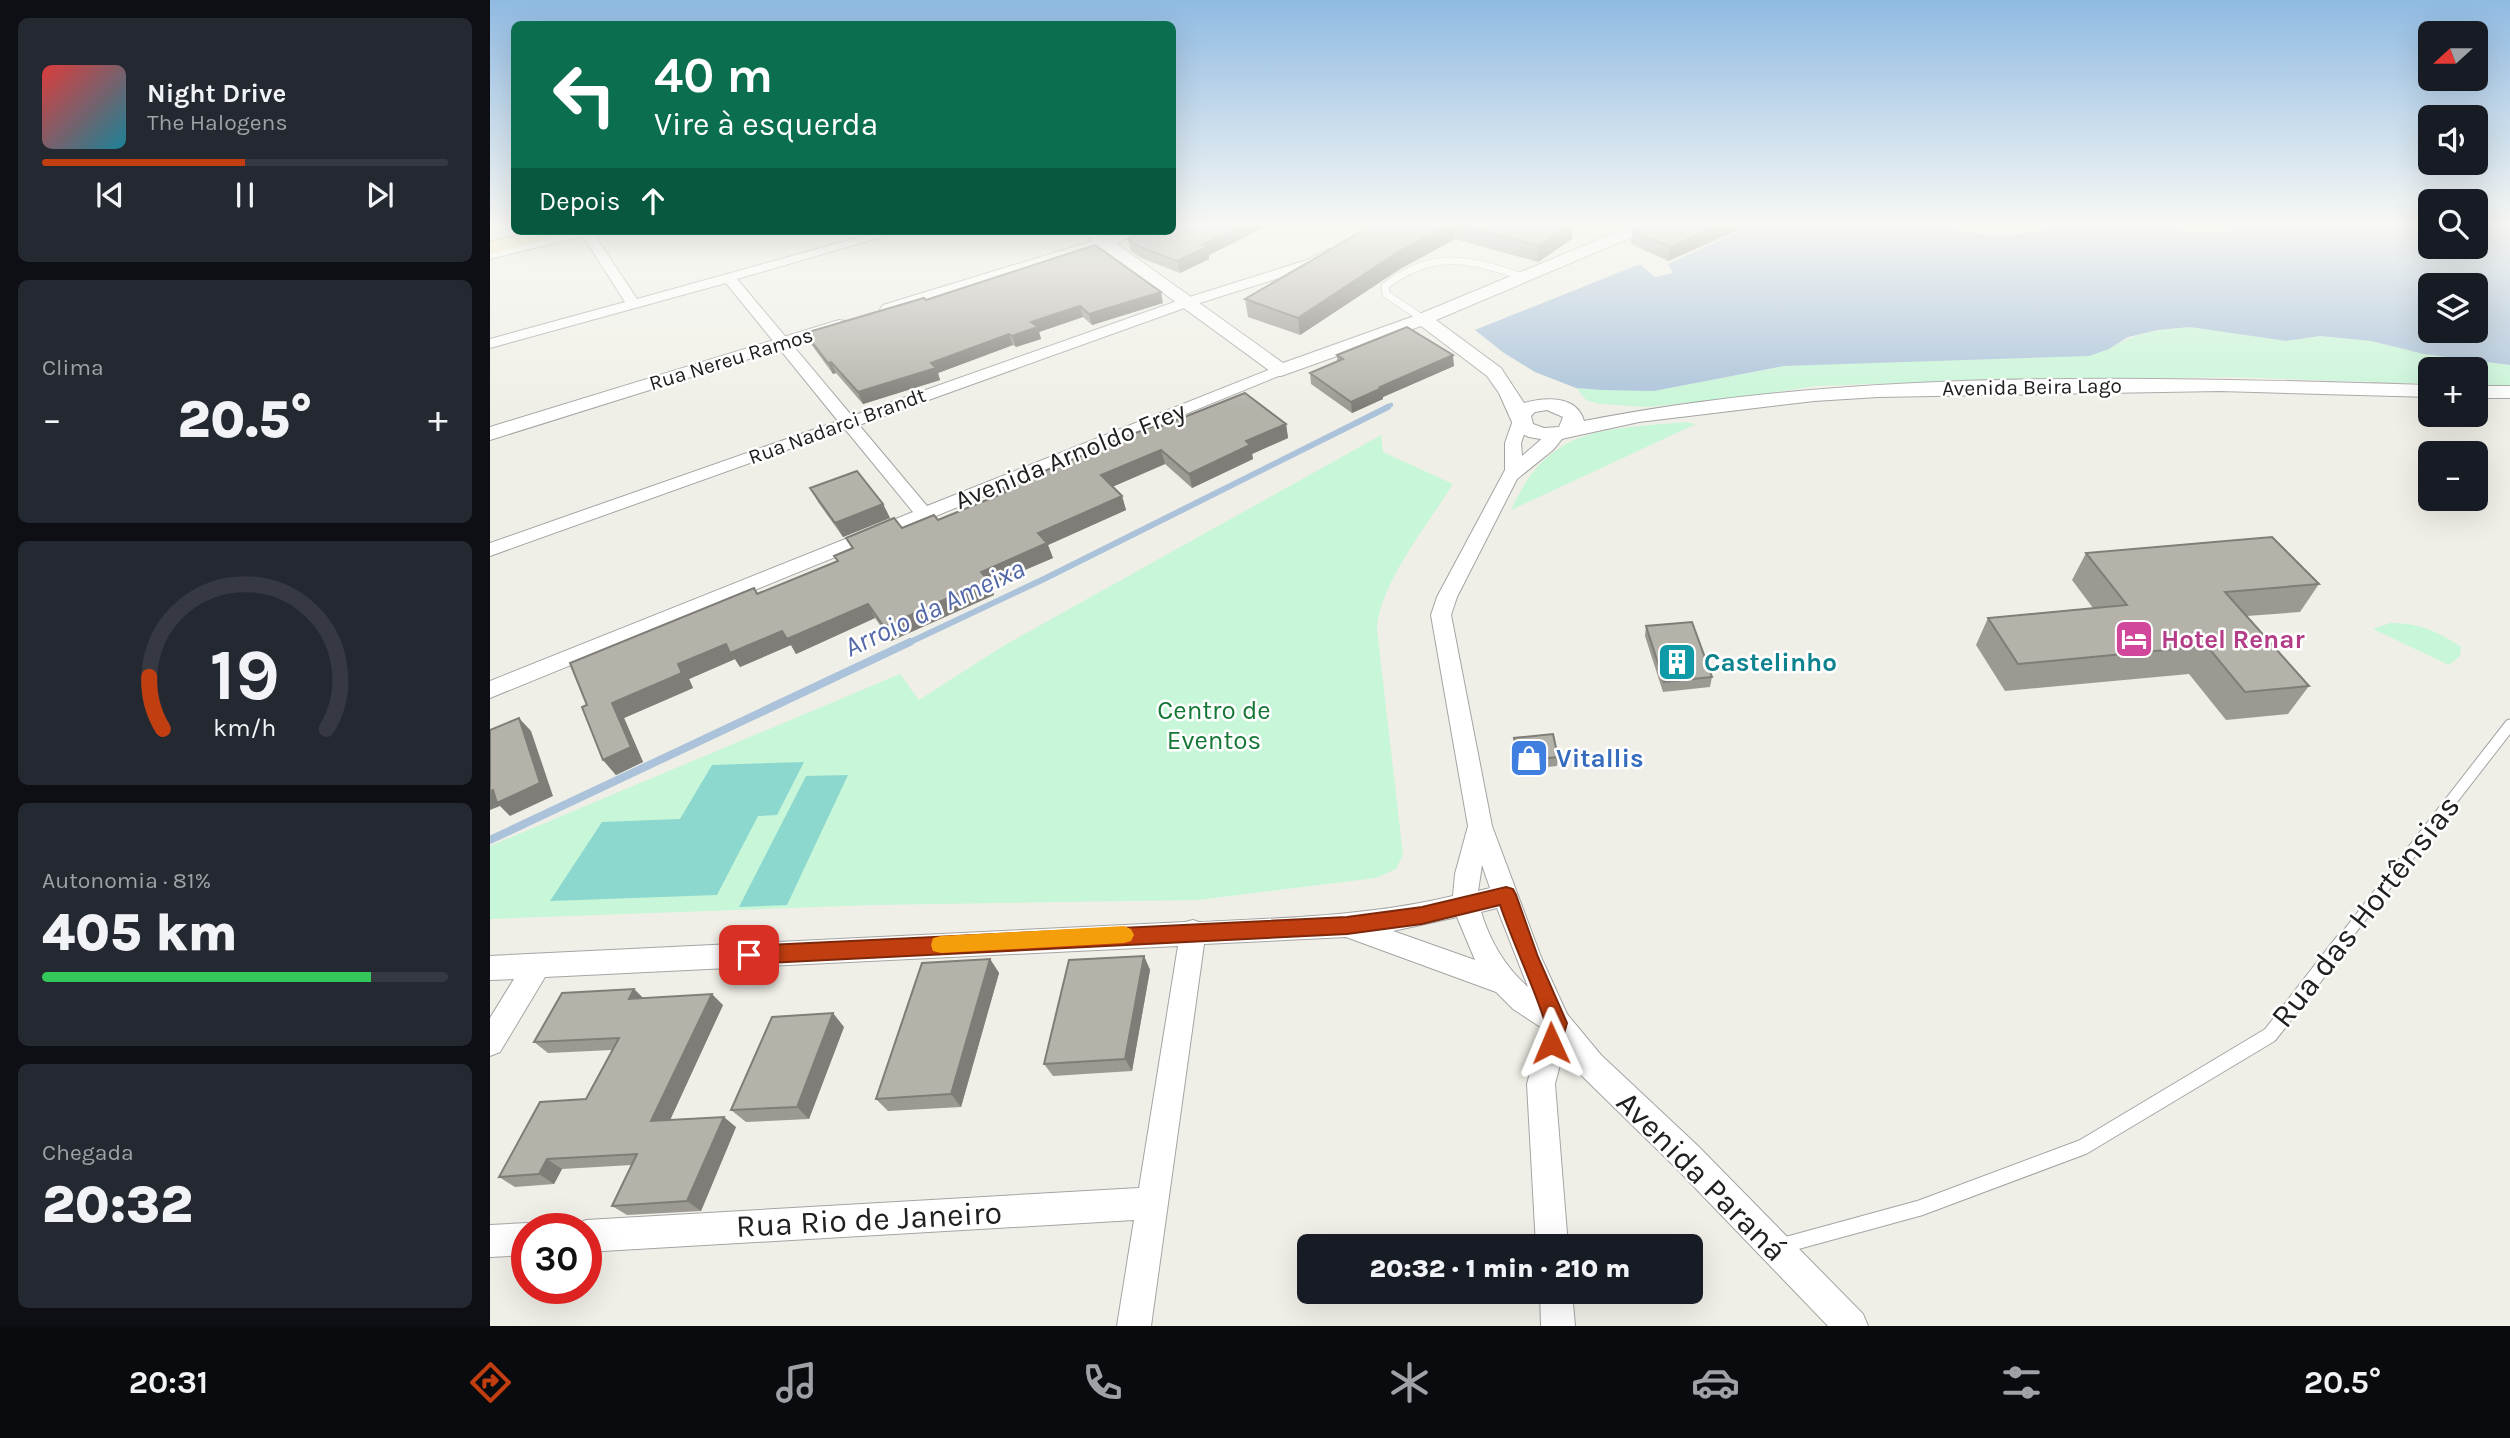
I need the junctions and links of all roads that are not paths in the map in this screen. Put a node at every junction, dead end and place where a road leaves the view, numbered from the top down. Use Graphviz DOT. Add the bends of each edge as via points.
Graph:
graph roads {
  1 [pos="621,285"];
  2 [pos="704,285"];
  3 [pos="735,285"];
  4 [pos="968,285"];
  5 [pos="1161,285"];
  6 [pos="1243,285"];
  7 [pos="1387,285"];
  8 [pos="1504,285"];
  9 [pos="1185,303"];
  10 [pos="633,304"];
  11 [pos="1423,319"];
  12 [pos="782,342"];
  13 [pos="490,344"];
  14 [pos="1281,370"];
  15 [pos="1494,372"];
  16 [pos="2418,391"];
  17 [pos="2488,392"];
  18 [pos="2510,393"];
  19 [pos="1560,407"];
  20 [pos="1634,416"];
  21 [pos="1520,419"];
  22 [pos="848,422"];
  23 [pos="1563,432"];
  24 [pos="490,434"];
  25 [pos="1514,470"];
  26 [pos="924,514"];
  27 [pos="490,550"];
  28 [pos="490,690"];
  29 [pos="2510,725"];
  30 [pos="1480,826"];
  31 [pos="1506,895"];
  32 [pos="1466,905"];
  33 [pos="1347,926"];
  34 [pos="1193,931"];
  35 [pos="537,966"];
  36 [pos="490,968"];
  37 [pos="1504,983"];
  38 [pos="1557,1023"];
  39 [pos="490,1043"];
  40 [pos="1152,1203"];
  41 [pos="1551,1234"];
  42 [pos="602,1235"];
  43 [pos="511,1240"];
  44 [pos="490,1241"];
  45 [pos="1775,1248"];
  46 [pos="1557,1304"];
  47 [pos="1134,1326"];
  48 [pos="1558,1326"];
  49 [pos="1852,1326"];
  1 -- 10 [label="street"];
  2 -- 10 [label="street"];
  3 -- 12 [label="street"];
  4 -- 12 [label="street, Rua Nereu Ramos"];
  5 -- 9 [label="street"];
  6 -- 9 [label="street, Rua Nadarci Brandt"];
  7 -- 11 [label="lane" via="1386,295"];
  8 -- 11 [label="street, Avenida Arnoldo Frey"];
  9 -- 14 [label="street"];
  9 -- 22 [label="street, Rua Nadarci Brandt"];
  10 -- 13 [label="street"];
  11 -- 14 [label="street, Avenida Arnoldo Frey"];
  11 -- 15 [label="street"];
  12 -- 22 [label="street"];
  12 -- 24 [label="street, Rua Nereu Ramos"];
  14 -- 26 [label="street, Avenida Arnoldo Frey"];
  15 -- 19 [label="street" via="1527,385"];
  15 -- 21 [label="street"];
  16 -- 20 [label="street, Avenida Beira Lago" via="2220,385 1961,388 1814,396"];
  17 -- 18 [label="street"];
  19 -- 20 [label="street, Avenida Beira Lago"];
  19 -- 21 [label="street" via="1534,406"];
  19 -- 23 [label="street" via="1574,419"];
  20 -- 23 [label="street, Avenida Beira Lago"];
  21 -- 23 [label="street" via="1535,433"];
  21 -- 25 [label="street, Avenida Paraná" via="1513,443"];
  22 -- 26 [label="street"];
  22 -- 27 [label="street, Rua Nadarci Brandt"];
  23 -- 25 [label="street, Avenida Paraná"];
  25 -- 30 [label="street, Avenida Paraná" via="1441,615"];
  26 -- 28 [label="street, Avenida Arnoldo Frey"];
  29 -- 45 [label="lane, Rua das Hortênsias" via="2270,1035 2083,1147 1920,1208"];
  30 -- 31 [label="street, Avenida Paraná"];
  30 -- 32 [label="street, Avenida Paraná" via="1465,886"];
  31 -- 32 [label="street"];
  31 -- 38 [label="street, Avenida Paraná"];
  32 -- 33 [label="street"];
  32 -- 37 [label="street, Avenida Paraná" via="1483,948"];
  33 -- 34 [label="street"];
  33 -- 37 [label="street"];
  34 -- 35 [label="street"];
  34 -- 40 [label="street"];
  35 -- 36 [label="street"];
  35 -- 39 [label="street"];
  37 -- 38 [label="street, Avenida Paraná"];
  38 -- 41 [label="street" via="1541,1084"];
  38 -- 45 [label="street, Avenida Paraná" via="1591,1065"];
  40 -- 42 [label="street, Rua Rio de Janeiro"];
  40 -- 47 [label="street"];
  43 -- 44 [label="street"];
  45 -- 49 [label="street, Avenida Paraná"];
  46 -- 48 [label="street"];
}
